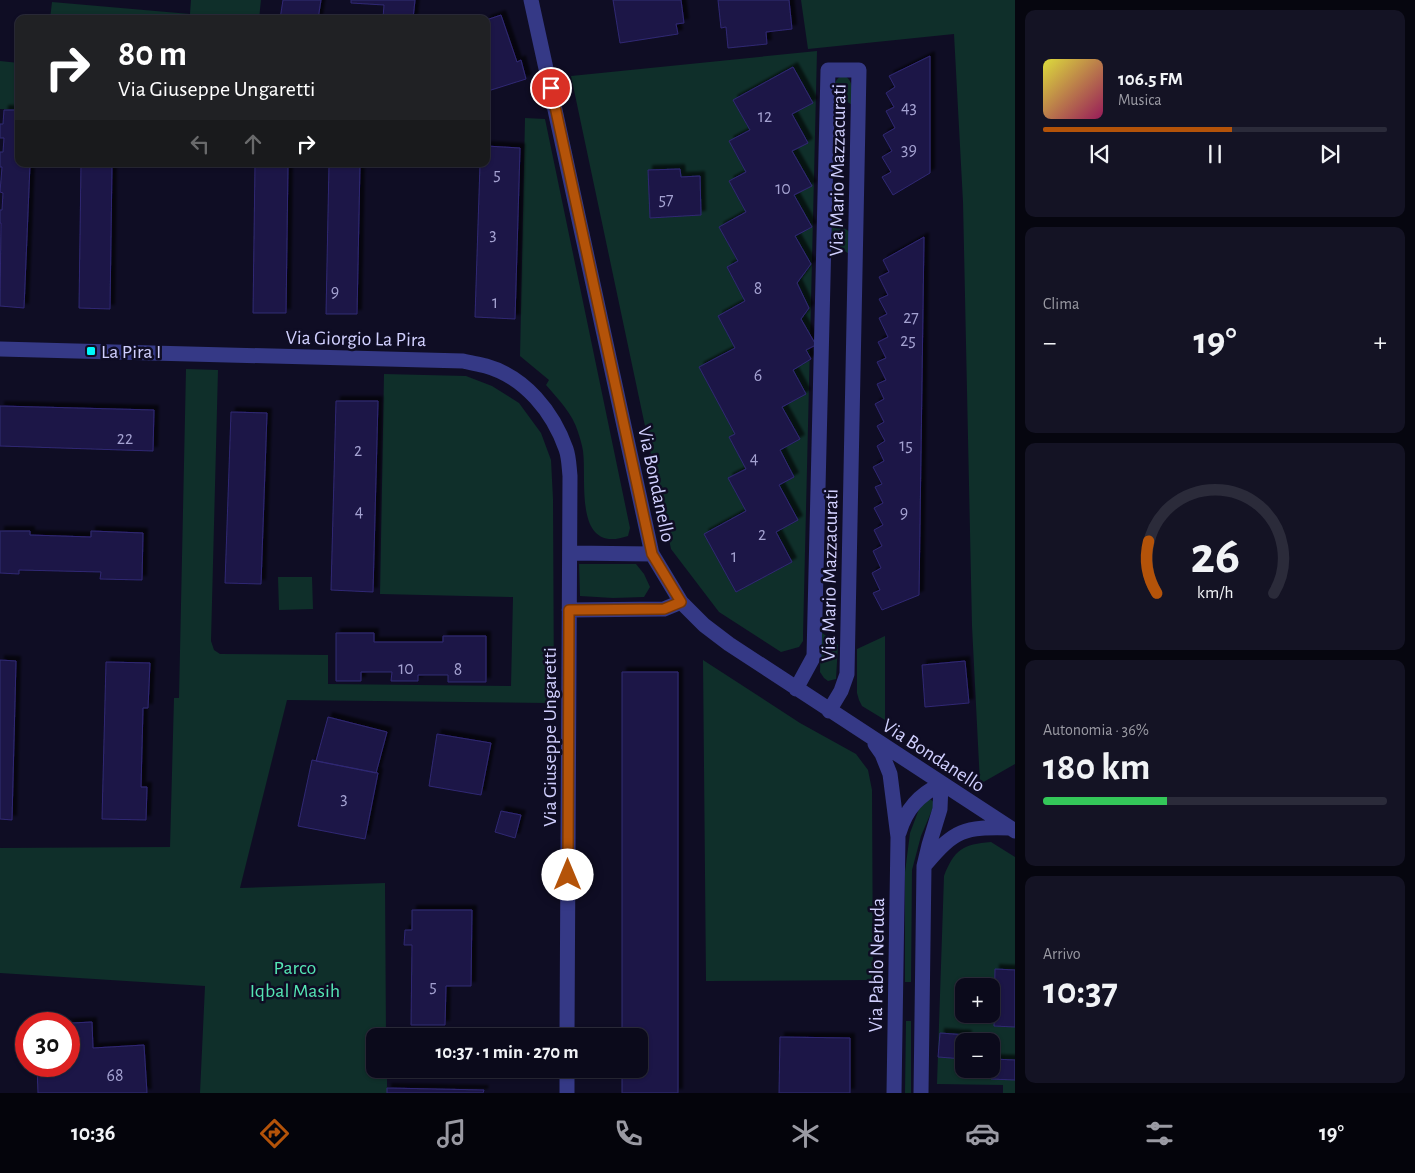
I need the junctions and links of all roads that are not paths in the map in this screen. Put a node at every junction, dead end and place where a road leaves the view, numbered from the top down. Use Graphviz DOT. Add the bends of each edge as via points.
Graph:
graph roads {
  1 [pos="531,0"];
  2 [pos="0,349"];
  3 [pos="571,553"];
  4 [pos="652,554"];
  5 [pos="681,602"];
  6 [pos="569,610"];
  7 [pos="796,689"];
  8 [pos="830,711"];
  9 [pos="871,738"];
  10 [pos="941,784"];
  11 [pos="1013,830"];
  12 [pos="898,837"];
  13 [pos="924,866"];
  14 [pos="896,997"];
  15 [pos="923,997"];
  16 [pos="567,1028"];
  17 [pos="567,1078"];
  18 [pos="567,1093"];
  19 [pos="894,1093"];
  20 [pos="921,1093"];
  1 -- 4 [label="street, Via Bondanello"];
  2 -- 3 [label="street, Via Giorgio La Pira" via="407,359 464,361 486,366 504,373 531,392 544,406 559,432 567,451 570,476"];
  3 -- 4 [label="street"];
  3 -- 6 [label="street, Via Giorgio La Pira"];
  4 -- 5 [label="street, Via Bondanello"];
  5 -- 6 [label="street" via="664,609"];
  5 -- 7 [label="street, Via Bondanello" via="729,644"];
  6 -- 16 [label="street, Via Giuseppe Ungaretti"];
  7 -- 8 [label="street, Via Bondanello"];
  7 -- 8 [label="street, Via Mario Mazzacurati" via="814,656 828,70 859,70 847,674"];
  8 -- 9 [label="street, Via Bondanello"];
  9 -- 10 [label="street, Via Bondanello"];
  9 -- 12 [label="street, Via Pablo Neruda" via="888,765"];
  10 -- 11 [label="street, Via Bondanello"];
  10 -- 12 [label="street, Via Pablo Neruda" via="915,801 907,812"];
  10 -- 13 [label="street" via="940,809"];
  11 -- 13 [label="street" via="982,827 960,832"];
  12 -- 14 [label="street, Via Pablo Neruda"];
  13 -- 15 [label="street"];
  14 -- 15 [label="street"];
  14 -- 19 [label="street, Via Pablo Neruda"];
  15 -- 20 [label="street"];
  17 -- 18 [label="street"];
}
